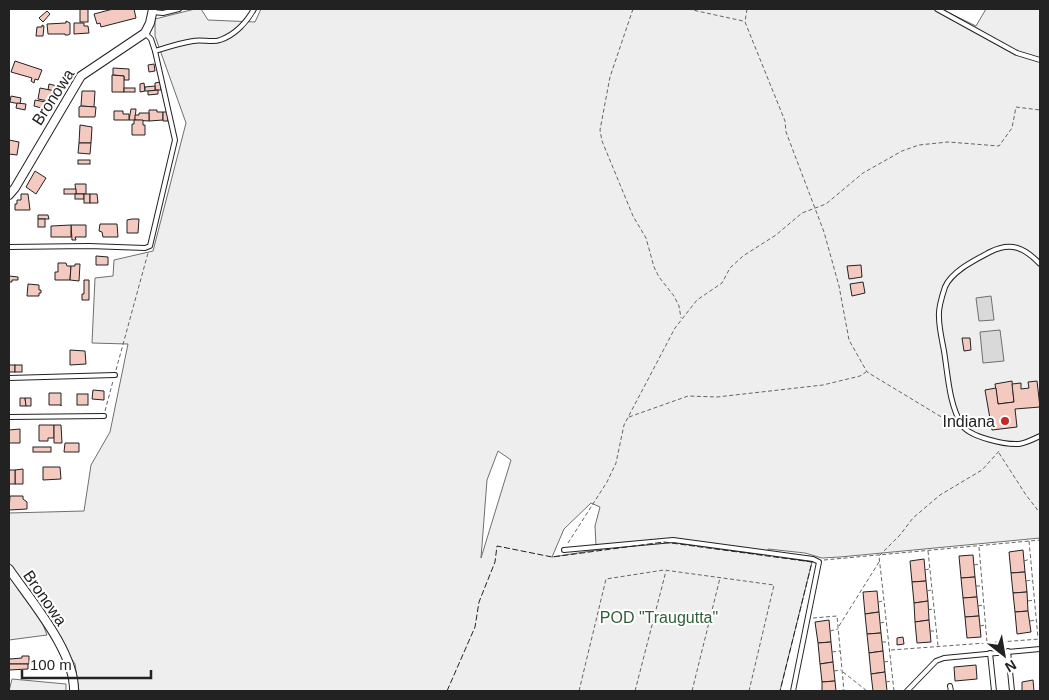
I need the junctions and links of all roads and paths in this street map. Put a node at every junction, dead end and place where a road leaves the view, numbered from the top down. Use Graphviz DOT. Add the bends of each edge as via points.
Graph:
graph roads {
  1 [pos="179,9"];
  2 [pos="254,9"];
  3 [pos="633,9"];
  4 [pos="688,9"];
  5 [pos="747,9"];
  6 [pos="937,9"];
  7 [pos="153,11"];
  8 [pos="745,22"];
  9 [pos="145,33"];
  10 [pos="155,51"];
  11 [pos="1040,60"];
  12 [pos="1040,110"];
  13 [pos="9,195"];
  14 [pos="815,208"];
  15 [pos="150,246"];
  16 [pos="9,247"];
  17 [pos="1040,264"];
  18 [pos="681,319"];
  19 [pos="867,372"];
  20 [pos="115,375"];
  21 [pos="9,378"];
  22 [pos="9,416"];
  23 [pos="104,416"];
  24 [pos="628,418"];
  25 [pos="962,427"];
  26 [pos="1040,436"];
  27 [pos="1006,443"];
  28 [pos="998,452"];
  29 [pos="1040,513"];
  30 [pos="1040,540"];
  31 [pos="1029,541"];
  32 [pos="979,546"];
  33 [pos="564,550"];
  34 [pos="928,551"];
  35 [pos="879,556"];
  36 [pos="1031,558"];
  37 [pos="1024,560"];
  38 [pos="879,561"];
  39 [pos="819,562"];
  40 [pos="980,564"];
  41 [pos="974,565"];
  42 [pos="9,569"];
  43 [pos="930,569"];
  44 [pos="666,570"];
  45 [pos="925,570"];
  46 [pos="721,578"];
  47 [pos="1033,580"];
  48 [pos="1026,581"];
  49 [pos="976,586"];
  50 [pos="982,586"];
  51 [pos="932,590"];
  52 [pos="927,591"];
  53 [pos="1035,600"];
  54 [pos="884,601"];
  55 [pos="1028,601"];
  56 [pos="878,602"];
  57 [pos="984,605"];
  58 [pos="978,606"];
  59 [pos="934,609"];
  60 [pos="928,610"];
  61 [pos="807,619"];
  62 [pos="1036,620"];
  63 [pos="1030,621"];
  64 [pos="880,622"];
  65 [pos="887,622"];
  66 [pos="986,625"];
  67 [pos="980,626"];
  68 [pos="838,628"];
  69 [pos="936,630"];
  70 [pos="830,631"];
  71 [pos="930,631"];
  72 [pos="1039,639"];
  73 [pos="882,642"];
  74 [pos="889,642"];
  75 [pos="987,643"];
  76 [pos="938,647"];
  77 [pos="1040,649"];
  78 [pos="840,650"];
  79 [pos="890,650"];
  80 [pos="832,652"];
  81 [pos="1008,652"];
  82 [pos="990,653"];
  83 [pos="891,661"];
  84 [pos="884,662"];
  85 [pos="834,671"];
  86 [pos="842,671"];
  87 [pos="893,681"];
  88 [pos="886,682"];
  89 [pos="950,686"];
  90 [pos="844,690"];
  91 [pos="74,691"];
  92 [pos="579,691"];
  93 [pos="635,691"];
  94 [pos="692,691"];
  95 [pos="749,691"];
  96 [pos="793,691"];
  97 [pos="836,691"];
  98 [pos="866,691"];
  99 [pos="894,691"];
  100 [pos="907,691"];
  101 [pos="951,691"];
  102 [pos="994,691"];
  103 [pos="1012,691"];
  1 -- 7 [label="lane" via="163,13"];
  2 -- 10 [label="lane" via="248,20 220,40 178,43"];
  3 -- 18 [label="path" via="610,77 600,130 633,216 646,238 654,267 674,296"];
  4 -- 8 [label="path"];
  5 -- 8 [label="path"];
  6 -- 11 [label="lane" via="1017,53"];
  7 -- 9 [label="street"];
  8 -- 14 [label="path" via="785,121 786,132"];
  9 -- 10 [label="lane"];
  9 -- 13 [label="street, Bronowa" via="81,76"];
  10 -- 15 [label="lane" via="175,140"];
  12 -- 14 [label="path" via="1016,107 1012,128 999,146 948,142 919,145 902,151 863,173 826,204"];
  14 -- 18 [label="path" via="802,213 743,256 730,268 722,283 697,300"];
  14 -- 19 [label="path" via="839,286 849,340"];
  15 -- 16 [label="lane"];
  15 -- 20 [label="path"];
  17 -- 25 [label="lane" via="1029,252 1016,247 995,250 957,273 946,286 938,316 951,390"];
  18 -- 24 [label="path"];
  19 -- 24 [label="path" via="823,385 717,397 688,396"];
  19 -- 25 [label="path" via="938,416"];
  20 -- 21 [label="lane"];
  20 -- 23 [label="path"];
  22 -- 23 [label="lane"];
  24 -- 33 [label="path" via="616,463 607,482"];
  25 -- 27 [label="lane" via="979,436"];
  26 -- 27 [label="lane" via="1018,444"];
  27 -- 28 [label="path"];
  28 -- 29 [label="path"];
  28 -- 35 [label="path" via="982,470 940,495 913,518"];
  30 -- 31 [label="path"];
  31 -- 32 [label="path"];
  31 -- 36 [label="path"];
  32 -- 34 [label="path"];
  32 -- 40 [label="path"];
  33 -- 39 [label="lane" via="673,540 798,556"];
  34 -- 35 [label="path"];
  34 -- 43 [label="path"];
  35 -- 38 [label="path"];
  35 -- 39 [label="path"];
  36 -- 37 [label="path"];
  36 -- 47 [label="path"];
  38 -- 54 [label="path"];
  38 -- 68 [label="path"];
  39 -- 61 [label="lane"];
  40 -- 41 [label="path"];
  40 -- 50 [label="path"];
  42 -- 91 [label="street, Bronowa" via="59,642 68,661"];
  43 -- 45 [label="path"];
  43 -- 51 [label="path"];
  44 -- 46 [label="path"];
  44 -- 92 [label="path" via="606,578"];
  44 -- 93 [label="path"];
  46 -- 94 [label="path"];
  46 -- 95 [label="path" via="774,585"];
  47 -- 48 [label="path"];
  47 -- 53 [label="path"];
  49 -- 50 [label="path"];
  50 -- 57 [label="path"];
  51 -- 52 [label="path"];
  51 -- 59 [label="path"];
  53 -- 55 [label="path"];
  53 -- 62 [label="path"];
  54 -- 56 [label="path"];
  54 -- 65 [label="path"];
  57 -- 58 [label="path"];
  57 -- 66 [label="path"];
  59 -- 60 [label="path"];
  59 -- 69 [label="path"];
  61 -- 68 [label="path" via="837,616"];
  61 -- 96 [label="lane"];
  62 -- 63 [label="path"];
  62 -- 72 [label="path"];
  64 -- 65 [label="path"];
  65 -- 74 [label="path"];
  66 -- 67 [label="path"];
  66 -- 75 [label="path"];
  68 -- 70 [label="path"];
  68 -- 78 [label="path"];
  69 -- 71 [label="path"];
  69 -- 76 [label="path"];
  72 -- 75 [label="path"];
  73 -- 74 [label="path"];
  74 -- 79 [label="path"];
  75 -- 76 [label="path"];
  76 -- 79 [label="path"];
  77 -- 81 [label="lane"];
  78 -- 80 [label="path"];
  78 -- 86 [label="path"];
  79 -- 83 [label="path"];
  81 -- 82 [label="lane"];
  81 -- 103 [label="lane"];
  82 -- 100 [label="lane" via="944,658"];
  82 -- 102 [label="lane"];
  83 -- 84 [label="path"];
  83 -- 87 [label="path"];
  85 -- 86 [label="path"];
  86 -- 90 [label="path"];
  86 -- 98 [label="path"];
  87 -- 88 [label="path"];
  87 -- 99 [label="path"];
  89 -- 101 [label="lane"];
  90 -- 97 [label="path"];
}
